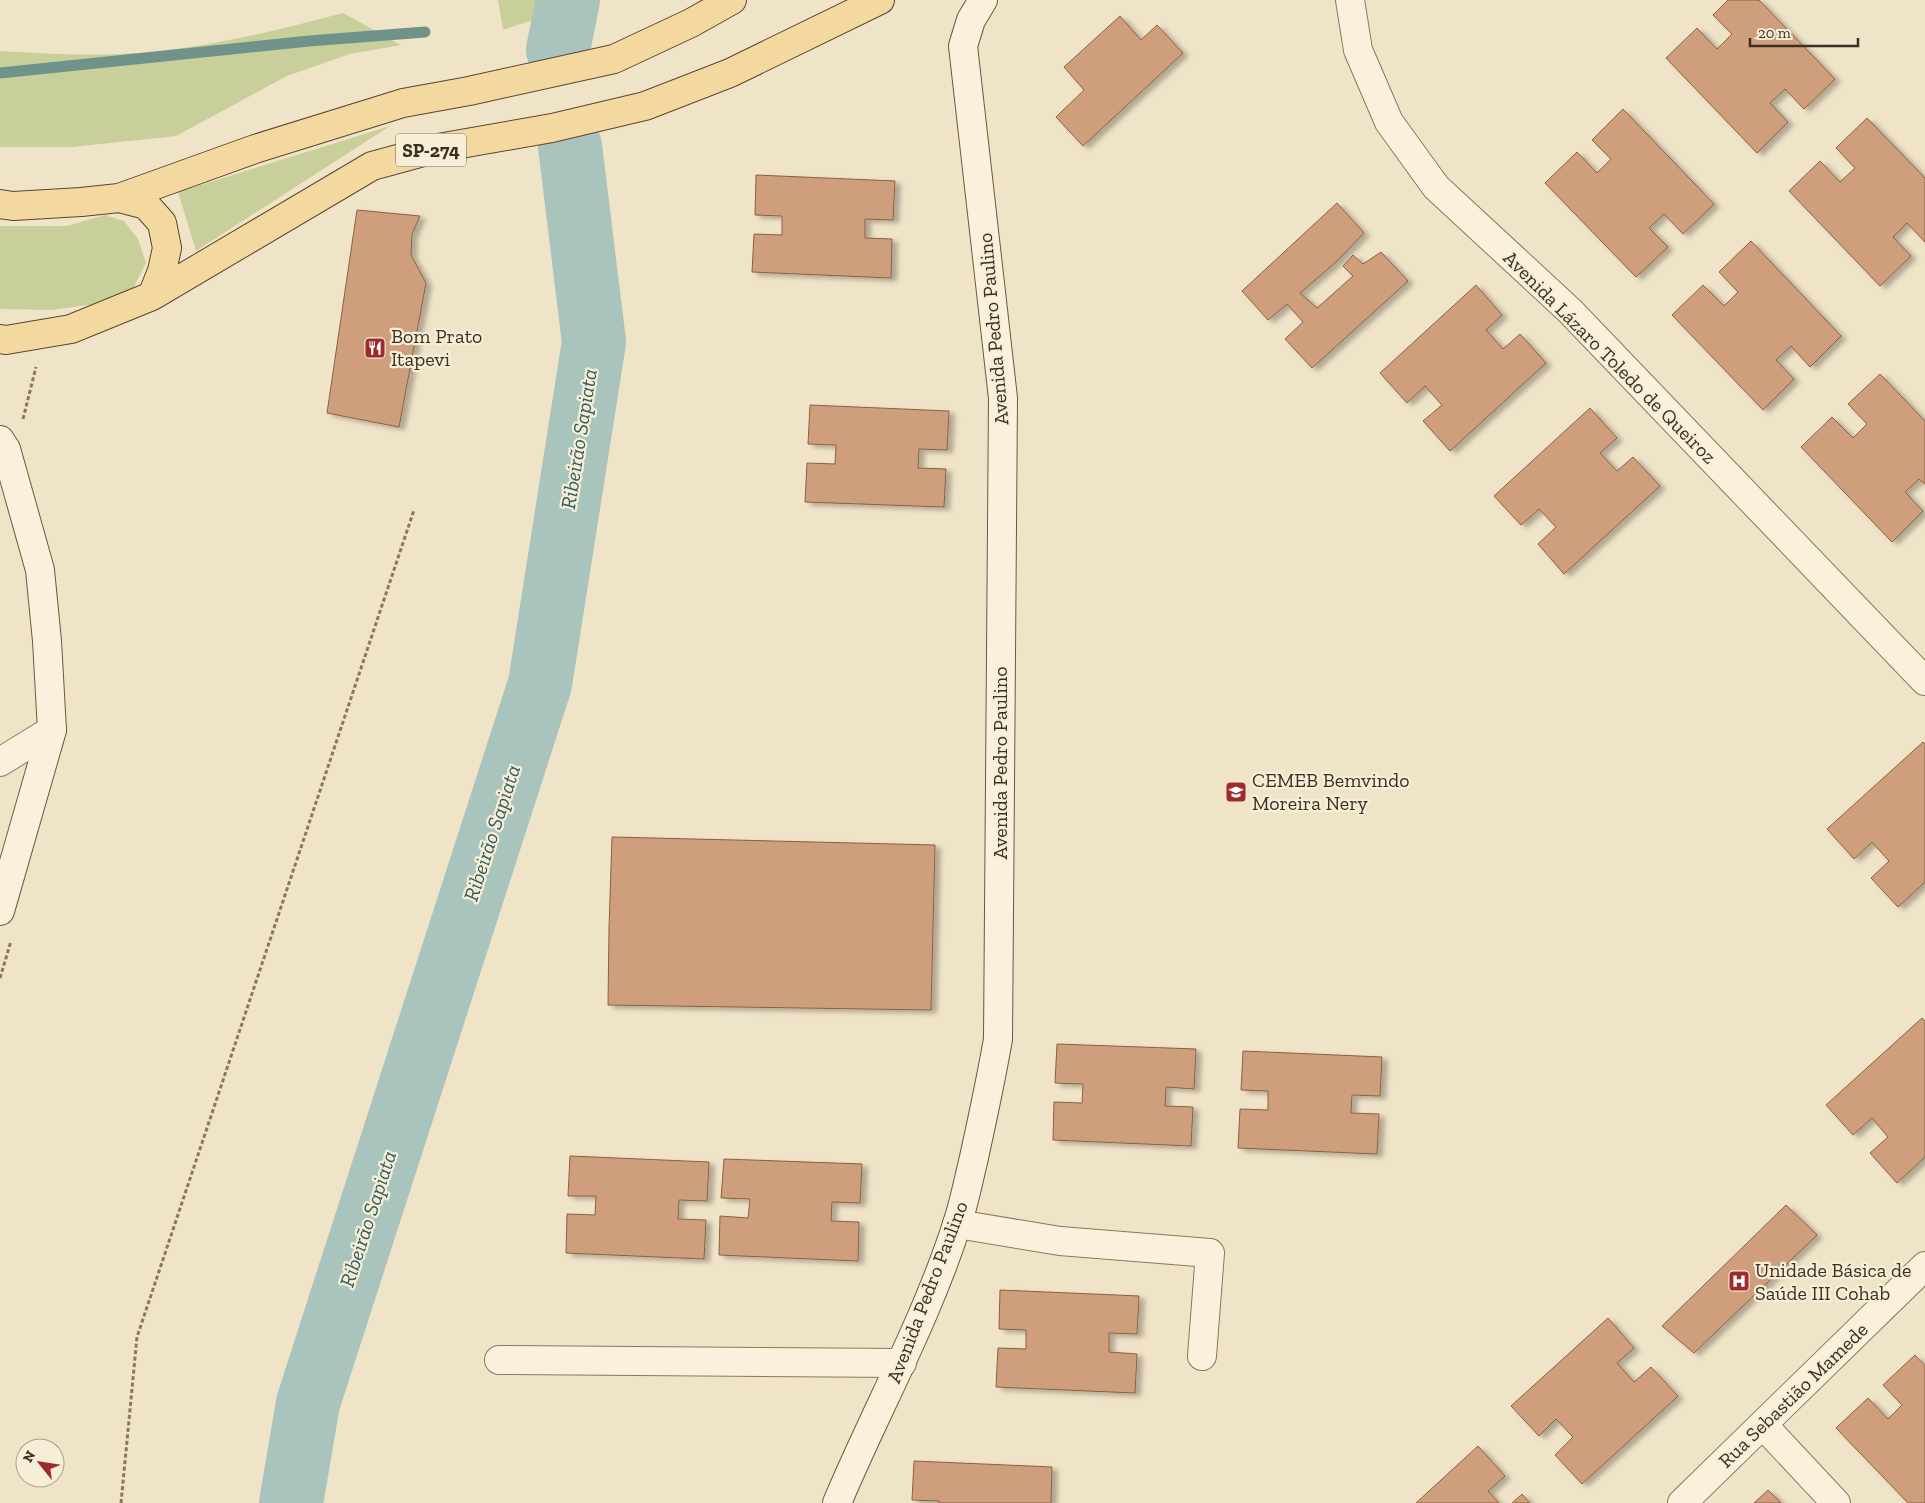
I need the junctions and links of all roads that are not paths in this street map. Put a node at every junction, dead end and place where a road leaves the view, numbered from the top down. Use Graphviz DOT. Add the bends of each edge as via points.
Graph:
graph roads {
  1 [pos="732,0"];
  2 [pos="880,0"];
  3 [pos="983,0"];
  4 [pos="1350,0"];
  5 [pos="118,198"];
  6 [pos="0,204"];
  7 [pos="152,296"];
  8 [pos="0,339"];
  9 [pos="0,440"];
  10 [pos="1925,681"];
  11 [pos="52,730"];
  12 [pos="0,762"];
  13 [pos="6,868"];
  14 [pos="0,911"];
  15 [pos="957,1224"];
  16 [pos="1925,1266"];
  17 [pos="1202,1356"];
  18 [pos="499,1360"];
  19 [pos="902,1363"];
  20 [pos="1763,1425"];
  21 [pos="837,1503"];
  22 [pos="1682,1503"];
  23 [pos="1836,1503"];
  1 -- 5 [label="main road, SP-274" via="614,59 403,103 255,149"];
  2 -- 7 [label="main road, SP-274" via="730,73 645,106 552,128 438,148 372,166"];
  3 -- 15 [label="street, Avenida Pedro Paulino" via="971,20 963,46 1003,398 998,1039"];
  4 -- 10 [label="street, Avenida Lázaro Toledo de Queiroz" via="1358,50 1389,122 1436,186 1570,311"];
  5 -- 6 [label="main road, SP-274" via="13,206"];
  5 -- 7 [label="main road" via="146,205 162,223 167,248"];
  7 -- 8 [label="main road, SP-274" via="71,329"];
  9 -- 11 [label="street" via="6,449 40,570"];
  11 -- 12 [label="street"];
  11 -- 13 [label="street" via="36,791"];
  13 -- 14 [label="street"];
  15 -- 17 [label="street" via="1060,1241 1210,1253"];
  15 -- 19 [label="street, Avenida Pedro Paulino"];
  16 -- 20 [label="street, Rua Sebastião Mamede"];
  18 -- 19 [label="street"];
  19 -- 21 [label="street, Avenida Pedro Paulino"];
  20 -- 22 [label="street, Rua Sebastião Mamede"];
  20 -- 23 [label="street"];
}
